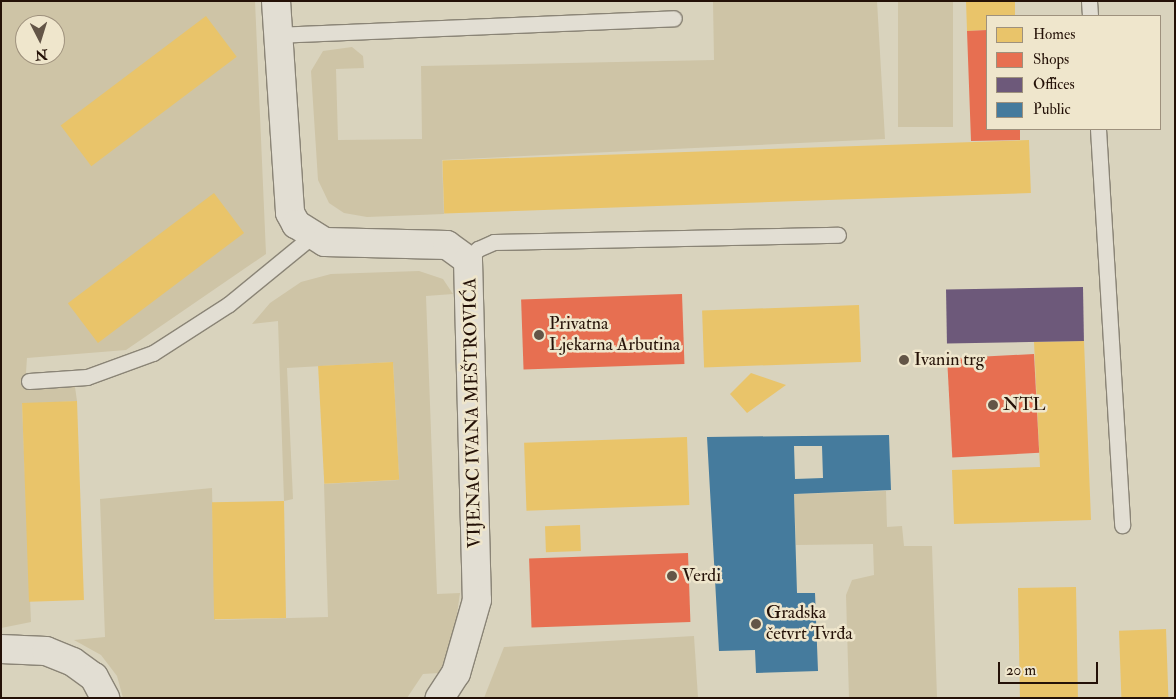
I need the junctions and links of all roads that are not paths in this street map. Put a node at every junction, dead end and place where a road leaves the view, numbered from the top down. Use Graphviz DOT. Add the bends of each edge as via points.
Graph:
graph roads {
  1 [pos="276,1"];
  2 [pos="1089,1"];
  3 [pos="1090,15"];
  4 [pos="674,18"];
  5 [pos="276,35"];
  6 [pos="1098,130"];
  7 [pos="838,235"];
  8 [pos="311,236"];
  9 [pos="468,260"];
  10 [pos="29,381"];
  11 [pos="1122,525"];
  12 [pos="1,649"];
  13 [pos="105,698"];
  14 [pos="440,698"];
  1 -- 5 [label="street"];
  2 -- 3 [label="lane"];
  4 -- 5 [label="lane"];
  5 -- 8 [label="street" via="290,213"];
  6 -- 11 [label="lane"];
  7 -- 9 [label="lane" via="494,242 478,249"];
  8 -- 9 [label="street, VIJENAC IVANA MEŠTROVIĆA" via="325,242 447,245"];
  8 -- 10 [label="lane" via="229,304 153,353 87,376"];
  9 -- 14 [label="street, VIJENAC IVANA MEŠTROVIĆA" via="477,600 456,673"];
  12 -- 13 [label="street" via="46,651 73,662 94,677"];
}
